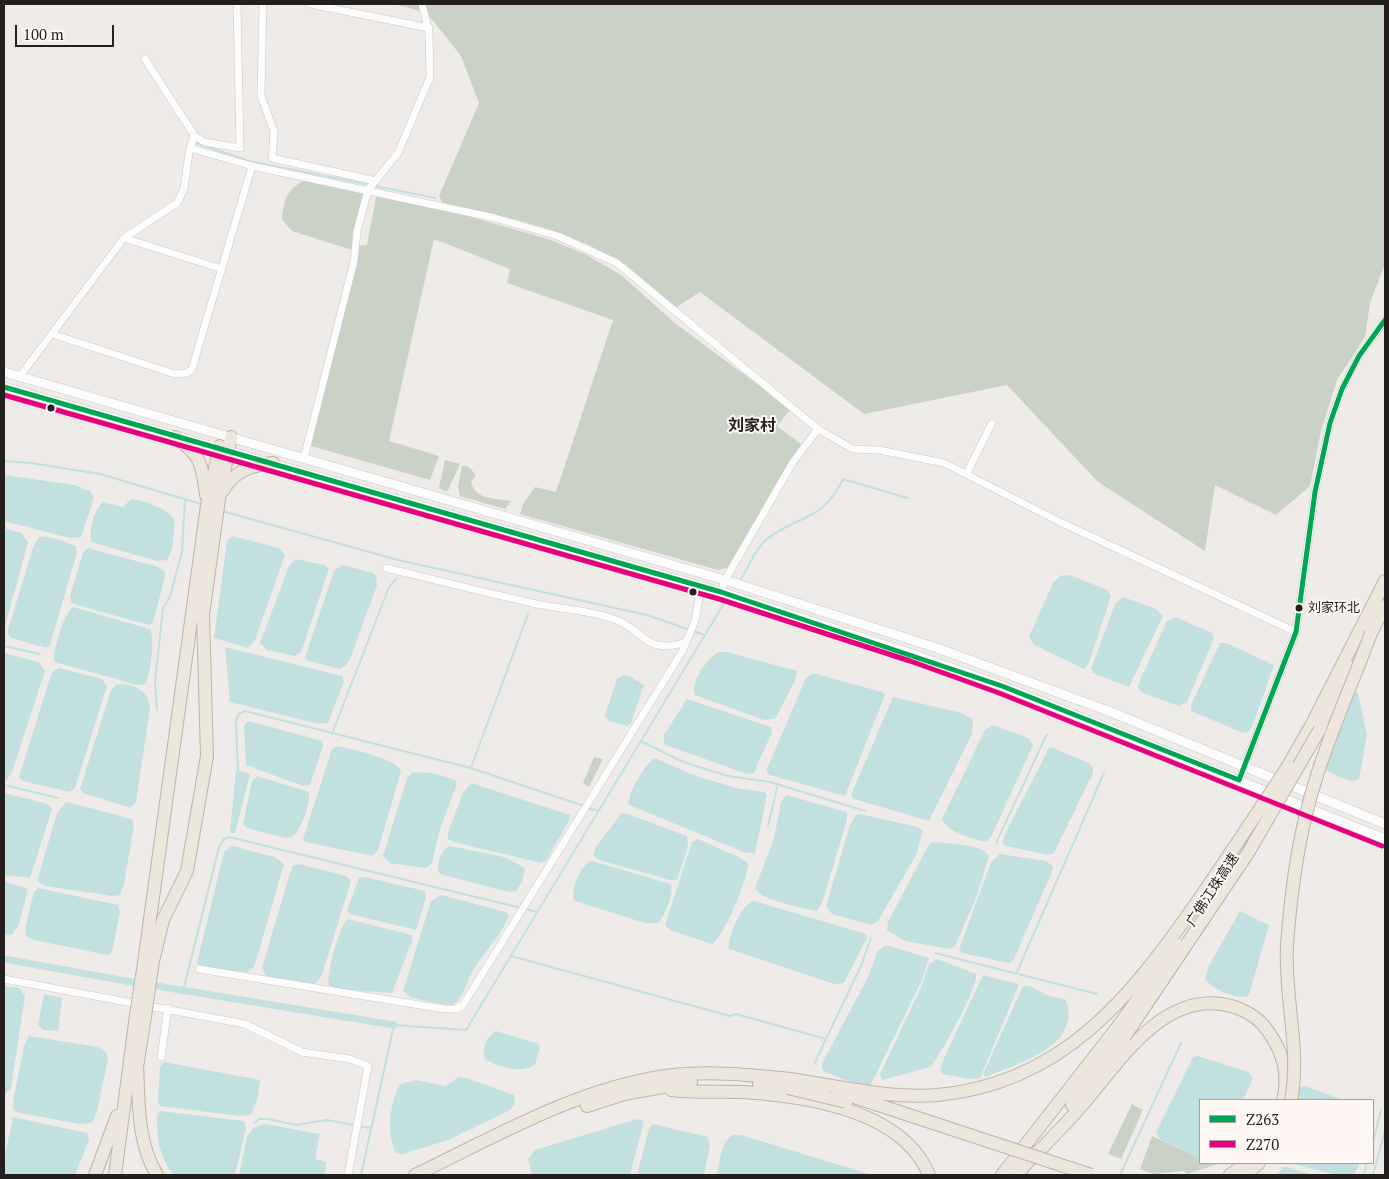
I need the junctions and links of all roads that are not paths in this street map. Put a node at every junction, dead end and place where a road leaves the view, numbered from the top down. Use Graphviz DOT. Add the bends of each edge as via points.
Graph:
graph roads {
  1 [pos="237,4"];
  2 [pos="263,4"];
  3 [pos="310,4"];
  4 [pos="422,4"];
  5 [pos="429,28"];
  6 [pos="145,59"];
  7 [pos="194,135"];
  8 [pos="190,148"];
  9 [pos="252,166"];
  10 [pos="376,181"];
  11 [pos="368,190"];
  12 [pos="124,238"];
  13 [pos="222,269"];
  14 [pos="1385,320"];
  15 [pos="52,334"];
  16 [pos="4,372"];
  17 [pos="20,376"];
  18 [pos="4,387"];
  19 [pos="992,423"];
  20 [pos="818,429"];
  21 [pos="175,436"];
  22 [pos="228,436"];
  23 [pos="224,450"];
  24 [pos="304,458"];
  25 [pos="273,463"];
  26 [pos="967,473"];
  27 [pos="219,499"];
  28 [pos="207,505"];
  29 [pos="386,568"];
  30 [pos="725,580"];
  31 [pos="1385,581"];
  32 [pos="702,587"];
  33 [pos="721,592"];
  34 [pos="1385,606"];
  35 [pos="1296,632"];
  36 [pos="1371,633"];
  37 [pos="686,642"];
  38 [pos="1245,766"];
  39 [pos="1288,766"];
  40 [pos="1239,780"];
  41 [pos="1385,824"];
  42 [pos="1385,839"];
  43 [pos="148,962"];
  44 [pos="200,969"];
  45 [pos="4,979"];
  46 [pos="168,1008"];
  47 [pos="140,1016"];
  48 [pos="1125,1037"];
  49 [pos="160,1057"];
  50 [pos="137,1066"];
  51 [pos="126,1084"];
  52 [pos="788,1087"];
  53 [pos="1283,1099"];
  54 [pos="1291,1099"];
  55 [pos="1245,1164"];
  56 [pos="1258,1164"];
  57 [pos="927,1170"];
  58 [pos="95,1175"];
  59 [pos="115,1175"];
  60 [pos="122,1175"];
  61 [pos="157,1175"];
  62 [pos="348,1175"];
  63 [pos="415,1175"];
  64 [pos="429,1175"];
  65 [pos="1002,1175"];
  66 [pos="1017,1175"];
  67 [pos="1066,1175"];
  68 [pos="1091,1175"];
  69 [pos="1230,1175"];
  70 [pos="1245,1175"];
  1 -- 7 [label="street" via="240,148 204,142"];
  2 -- 10 [label="street" via="261,96 274,131 272,158"];
  3 -- 5 [label="street"];
  4 -- 5 [label="street"];
  5 -- 10 [label="street" via="431,62 428,84 398,153"];
  6 -- 7 [label="street"];
  7 -- 8 [label="street"];
  8 -- 9 [label="street"];
  8 -- 12 [label="street" via="184,189 177,202"];
  9 -- 11 [label="street"];
  9 -- 13 [label="street"];
  10 -- 11 [label="street"];
  11 -- 20 [label="street" via="495,218 549,234 617,263"];
  11 -- 24 [label="street" via="357,231 354,261"];
  12 -- 13 [label="street"];
  12 -- 15 [label="street"];
  13 -- 15 [label="street" via="195,364 187,373 176,374"];
  14 -- 35 [label="street" via="1359,356 1330,423 1315,492"];
  15 -- 17 [label="street"];
  16 -- 17 [label="main road"];
  17 -- 22 [label="main road"];
  18 -- 21 [label="main road"];
  19 -- 26 [label="street"];
  20 -- 26 [label="street" via="853,449 879,450 944,463"];
  20 -- 30 [label="street" via="793,462"];
  21 -- 23 [label="main road"];
  21 -- 28 [label="highway" via="198,457"];
  22 -- 23 [label="highway"];
  22 -- 24 [label="main road"];
  23 -- 25 [label="main road"];
  23 -- 27 [label="highway"];
  23 -- 28 [label="highway"];
  24 -- 30 [label="main road"];
  25 -- 27 [label="highway" via="245,468 234,476"];
  25 -- 32 [label="main road"];
  26 -- 35 [label="street" via="1060,522"];
  27 -- 43 [label="highway" via="203,615 207,756 187,871 163,920"];
  28 -- 43 [label="highway"];
  29 -- 37 [label="street" via="614,619 646,641 656,644 677,646"];
  30 -- 33 [label="street"];
  30 -- 38 [label="main road" via="937,648"];
  31 -- 39 [label="highway, 广佛江珠高速"];
  32 -- 33 [label="main road"];
  32 -- 37 [label="street" via="695,621"];
  33 -- 40 [label="main road" via="1002,686"];
  34 -- 36 [label="highway, 广佛江珠高速"];
  35 -- 38 [label="street"];
  36 -- 48 [label="highway, 广佛江珠高速, bridge" via="1316,737 1248,853"];
  36 -- 54 [label="highway, bridge" via="1315,782 1298,849 1287,947 1293,1055"];
  37 -- 44 [label="street" via="463,1005 457,1009 444,1009"];
  38 -- 40 [label="street"];
  38 -- 41 [label="main road"];
  39 -- 48 [label="highway, 广佛江珠高速, bridge"];
  39 -- 52 [label="highway, bridge" via="1166,946 1100,1022 1062,1053 1029,1071 996,1083 936,1095"];
  40 -- 42 [label="main road"];
  43 -- 47 [label="highway, bridge"];
  45 -- 46 [label="street"];
  46 -- 49 [label="street"];
  46 -- 62 [label="street" via="245,1024 302,1052 350,1059 368,1066"];
  47 -- 50 [label="highway"];
  47 -- 51 [label="highway"];
  48 -- 53 [label="highway" via="1180,1009 1213,1003 1237,1008 1260,1022 1280,1050 1285,1081"];
  48 -- 65 [label="highway, 广佛江珠高速"];
  48 -- 66 [label="highway, 广佛江珠高速"];
  50 -- 60 [label="highway"];
  50 -- 61 [label="highway" via="140,1126 145,1151"];
  51 -- 58 [label="highway" via="109,1142"];
  51 -- 59 [label="highway"];
  52 -- 57 [label="highway" via="878,1123 905,1140"];
  52 -- 63 [label="highway" via="732,1074 683,1075 626,1084 562,1106"];
  52 -- 64 [label="highway" via="704,1081 669,1084 624,1094 569,1112"];
  52 -- 67 [label="highway, bridge" via="855,1104"];
  52 -- 68 [label="highway, bridge" via="869,1102"];
  55 -- 69 [label="highway"];
  56 -- 70 [label="highway"];
}
